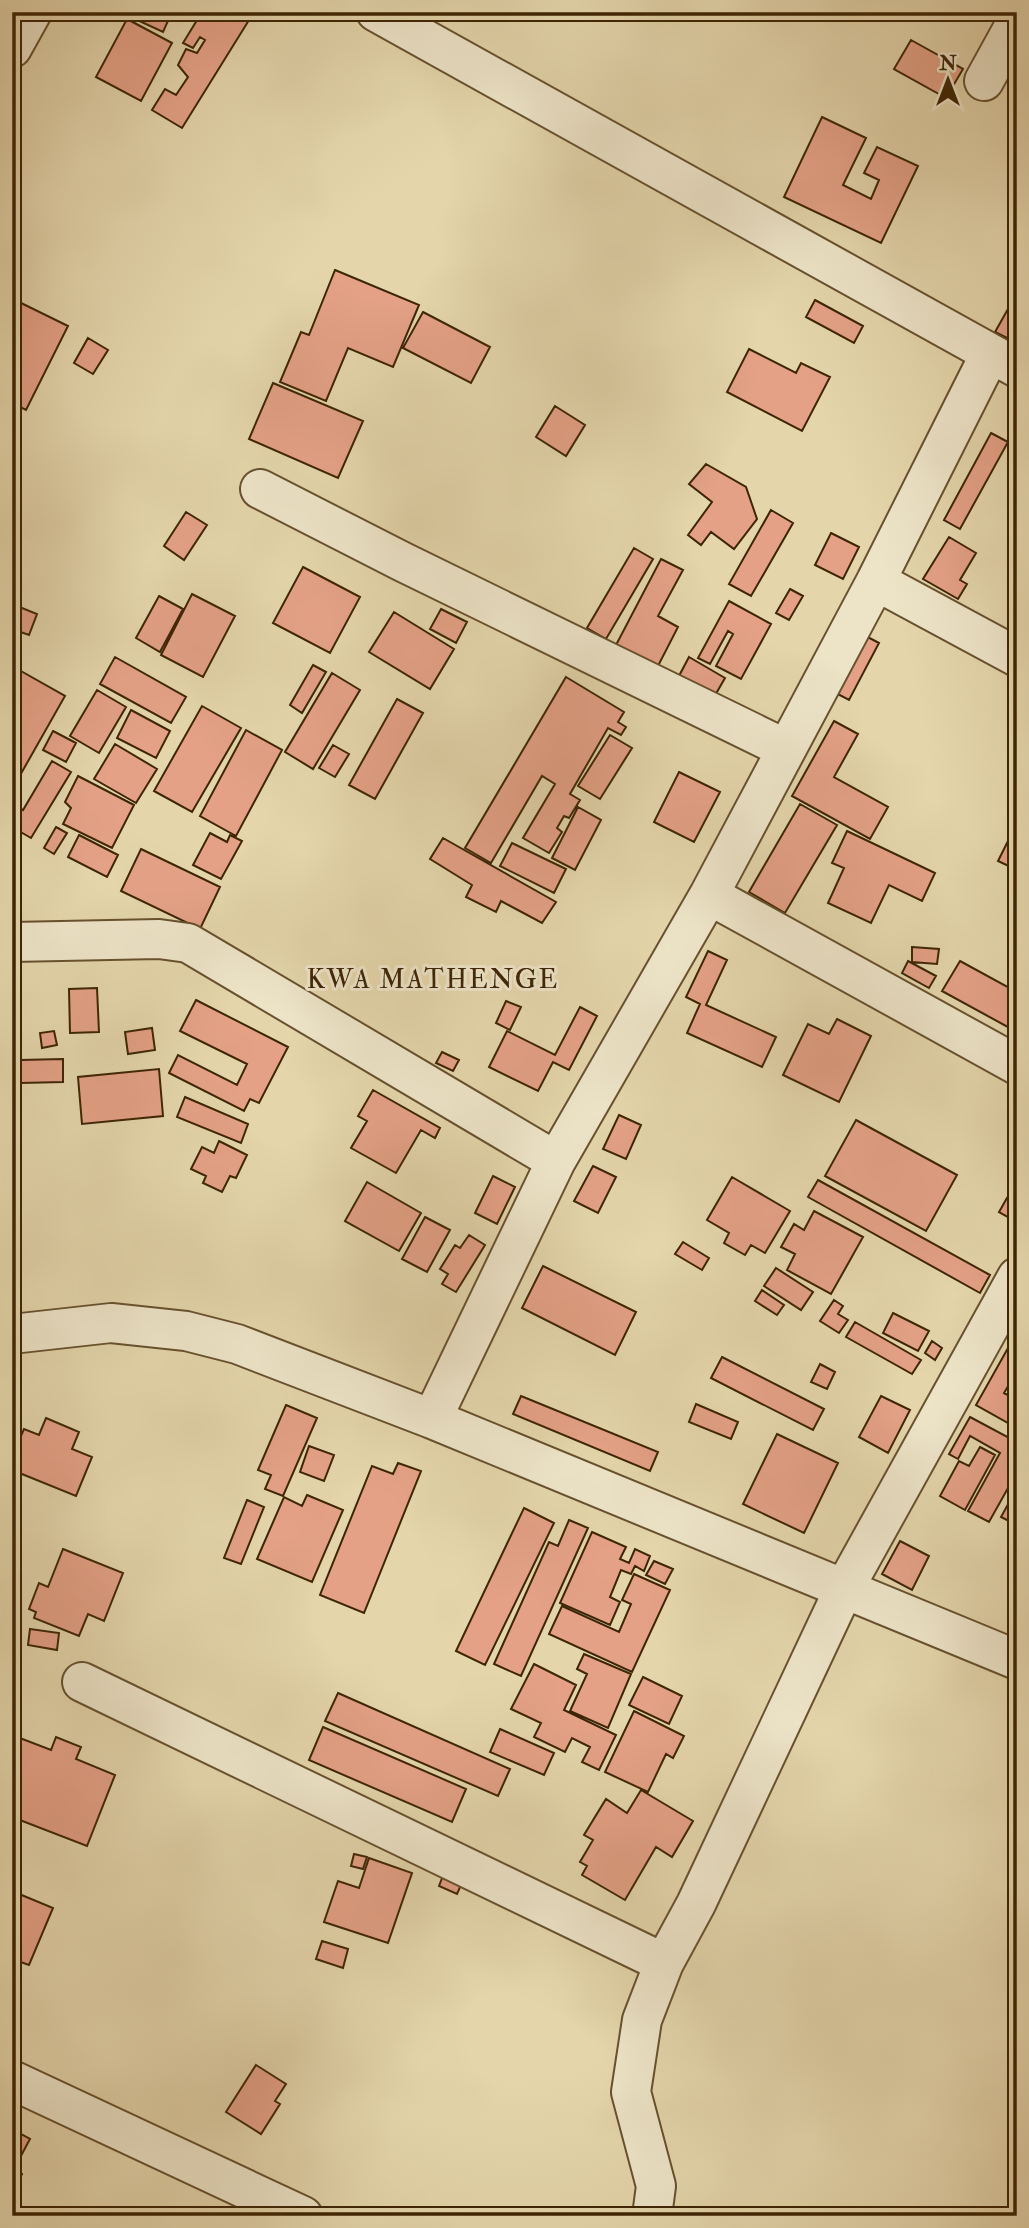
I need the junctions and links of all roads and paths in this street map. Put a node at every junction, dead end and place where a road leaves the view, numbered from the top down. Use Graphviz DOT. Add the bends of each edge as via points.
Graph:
graph roads {
  1 [pos="32,12"];
  2 [pos="376,12"];
  3 [pos="1017,21"];
  4 [pos="12,48"];
  5 [pos="984,81"];
  6 [pos="1003,361"];
  7 [pos="260,489"];
  8 [pos="876,581"];
  9 [pos="1017,657"];
  10 [pos="786,749"];
  11 [pos="709,895"];
  12 [pos="12,942"];
  13 [pos="1017,1065"];
  14 [pos="555,1161"];
  15 [pos="1017,1277"];
  16 [pos="12,1334"];
  17 [pos="432,1419"];
  18 [pos="844,1589"];
  19 [pos="1017,1660"];
  20 [pos="82,1682"];
  21 [pos="664,1963"];
  22 [pos="12,2080"];
  23 [pos="303,2216"];
  24 [pos="652,2216"];
  1 -- 4 [label="street"];
  2 -- 6 [label="street"];
  3 -- 5 [label="street"];
  6 -- 8 [label="street"];
  7 -- 10 [label="street"];
  8 -- 9 [label="street"];
  8 -- 10 [label="street"];
  10 -- 11 [label="street"];
  11 -- 13 [label="street"];
  11 -- 14 [label="street"];
  12 -- 14 [label="street" via="159,939 188,943"];
  14 -- 17 [label="street"];
  15 -- 18 [label="street"];
  16 -- 17 [label="street" via="111,1323 186,1331 237,1344"];
  17 -- 18 [label="street"];
  18 -- 19 [label="street"];
  18 -- 21 [label="street" via="696,1905"];
  20 -- 21 [label="street"];
  21 -- 24 [label="street" via="642,2020 631,2092 656,2186"];
  22 -- 23 [label="street"];
}
